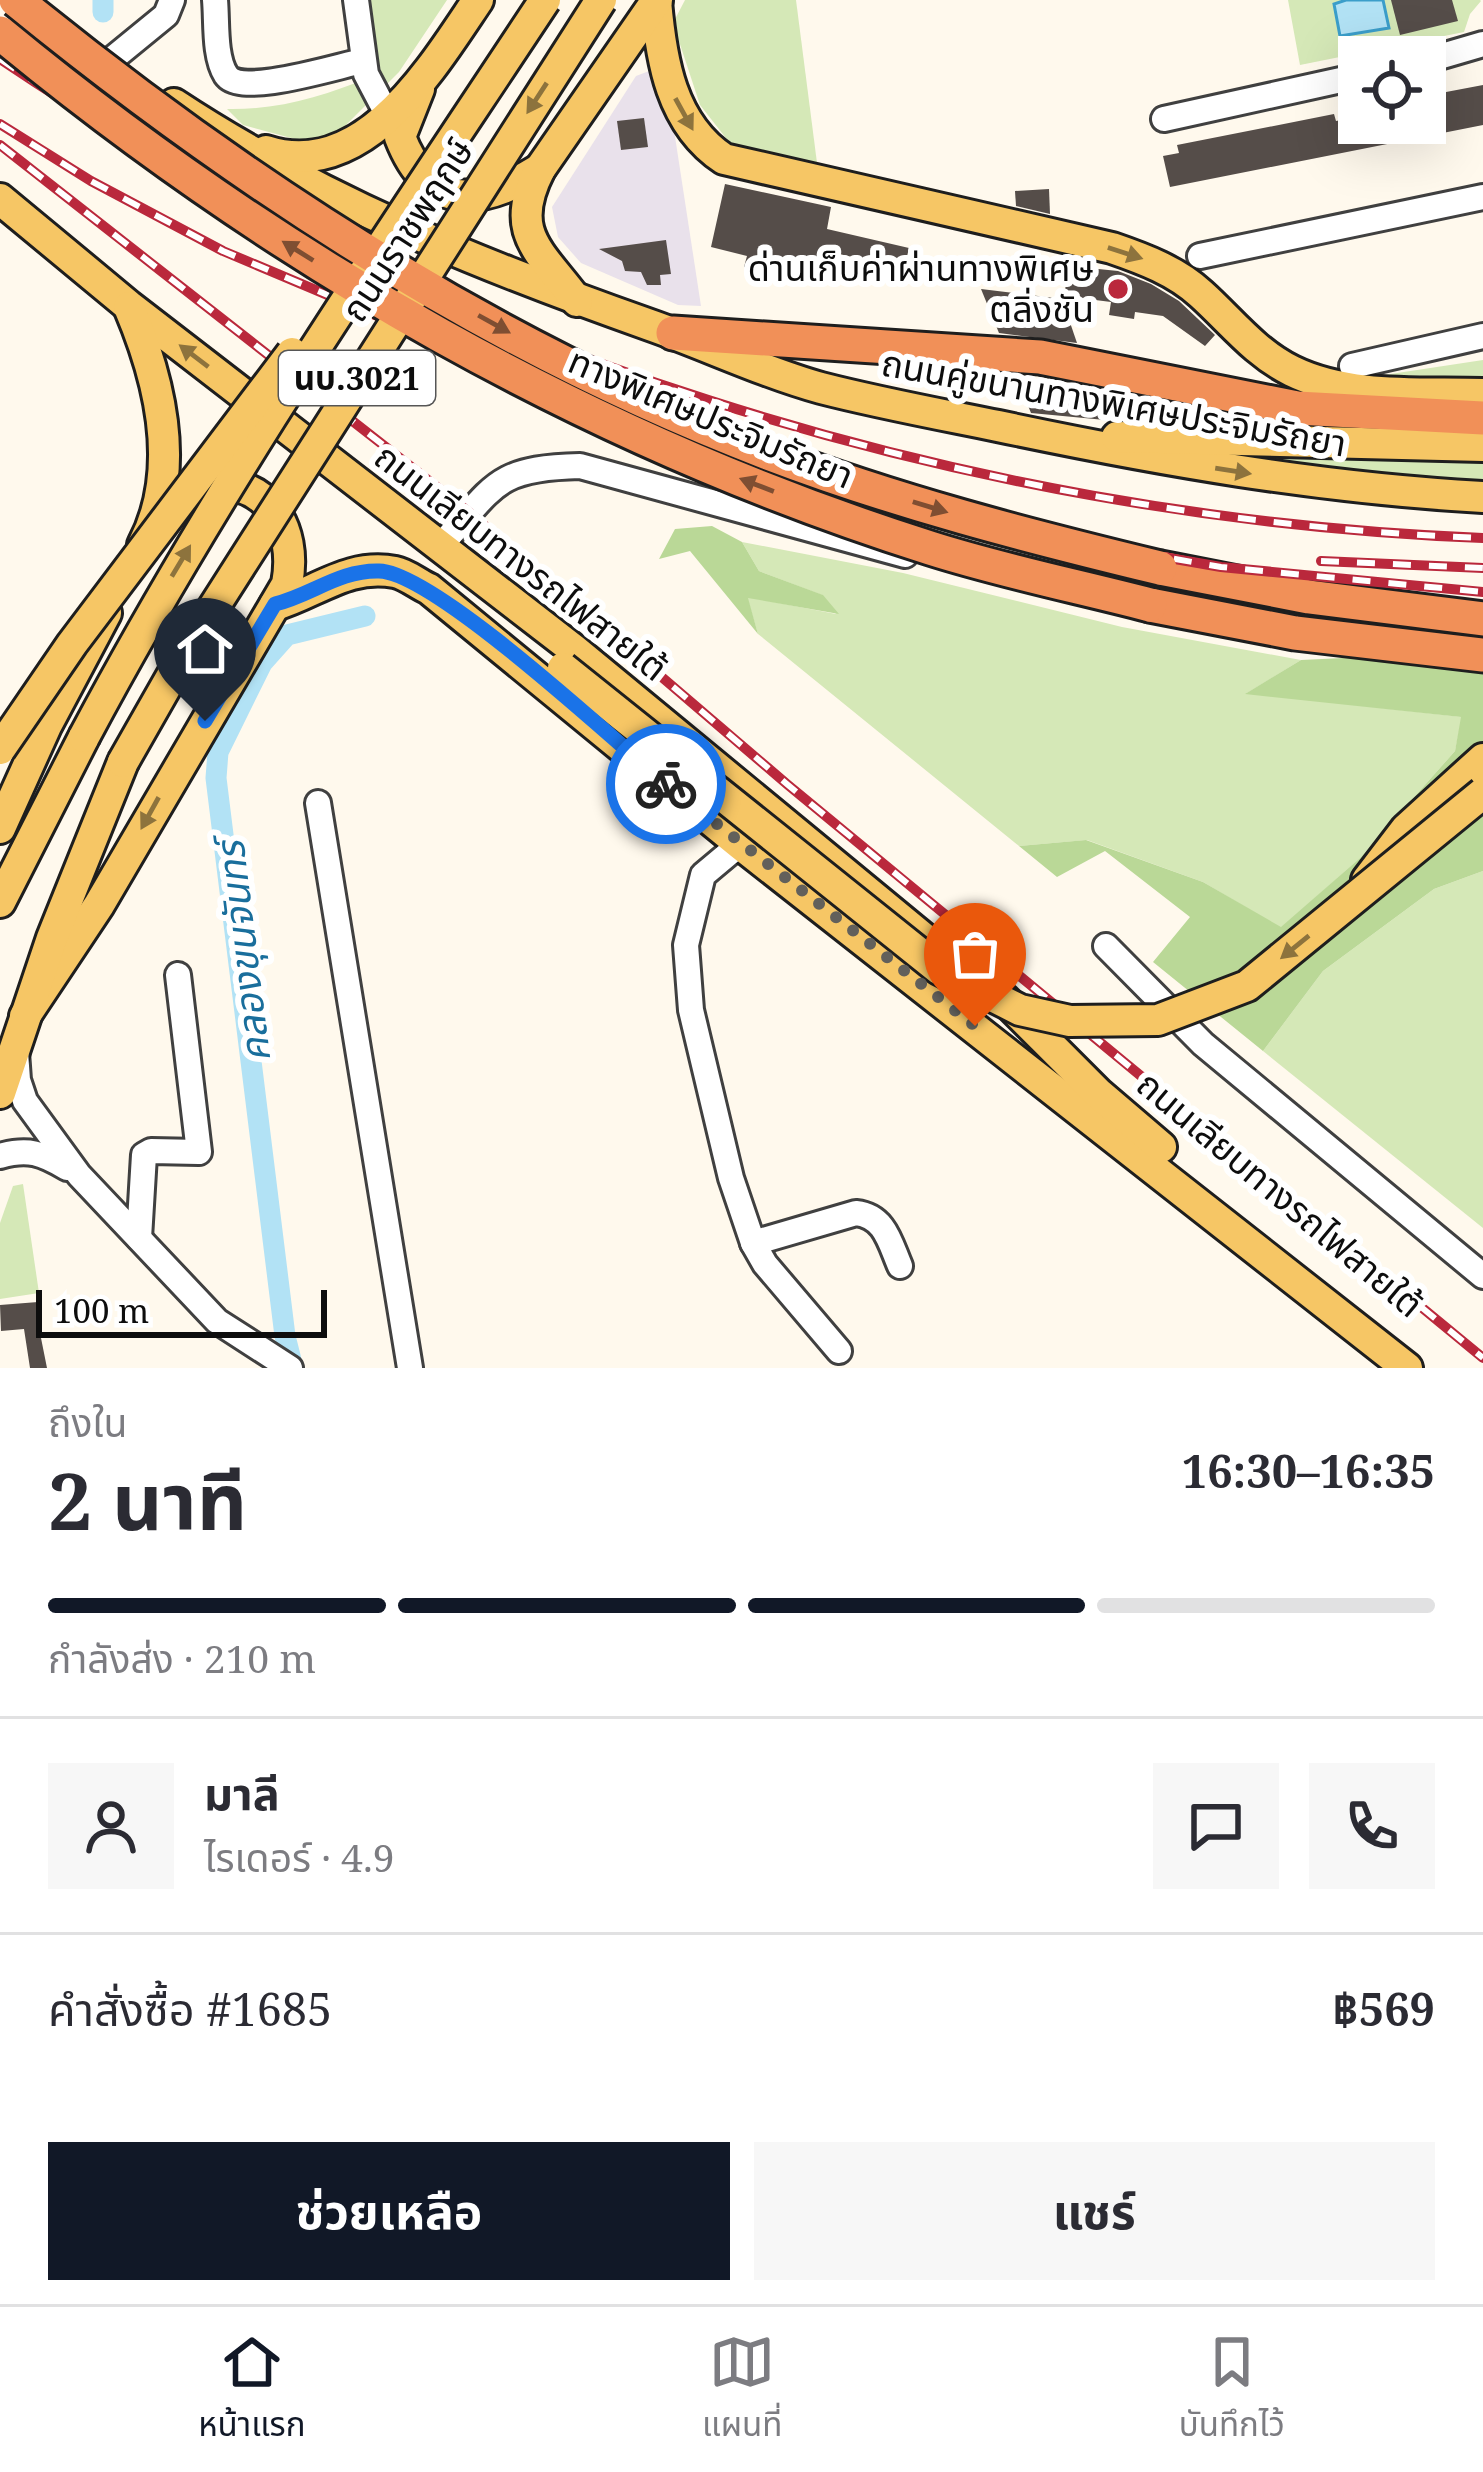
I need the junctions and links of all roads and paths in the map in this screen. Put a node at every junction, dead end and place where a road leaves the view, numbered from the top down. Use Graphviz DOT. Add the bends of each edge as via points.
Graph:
graph roads {
  1 [pos="16,0"];
  2 [pos="35,0"];
  3 [pos="172,0"];
  4 [pos="215,0"];
  5 [pos="356,0"];
  6 [pos="478,0"];
  7 [pos="545,0"];
  8 [pos="601,0"];
  9 [pos="656,1"];
  10 [pos="0,8"];
  11 [pos="0,33"];
  12 [pos="1483,44"];
  13 [pos="1446,55"];
  14 [pos="111,60"];
  15 [pos="363,61"];
  16 [pos="1338,81"];
  17 [pos="421,83"];
  18 [pos="166,99"];
  19 [pos="387,114"];
  20 [pos="1164,119"];
  21 [pos="228,138"];
  22 [pos="541,169"];
  23 [pos="1483,197"];
  24 [pos="0,199"];
  25 [pos="0,225"];
  26 [pos="385,242"];
  27 [pos="1200,256"];
  28 [pos="120,299"];
  29 [pos="577,301"];
  30 [pos="673,333"];
  31 [pos="1483,336"];
  32 [pos="1352,366"];
  33 [pos="1483,394"];
  34 [pos="1483,418"];
  35 [pos="1070,441"];
  36 [pos="1483,446"];
  37 [pos="374,496"];
  38 [pos="1483,497"];
  39 [pos="154,524"];
  40 [pos="440,545"];
  41 [pos="401,573"];
  42 [pos="275,604"];
  43 [pos="1483,619"];
  44 [pos="508,622"];
  45 [pos="1483,655"];
  46 [pos="1483,668"];
  47 [pos="0,749"];
  48 [pos="1483,760"];
  49 [pos="1483,793"];
  50 [pos="318,802"];
  51 [pos="0,828"];
  52 [pos="740,844"];
  53 [pos="1350,901"];
  54 [pos="0,902"];
  55 [pos="1106,946"];
  56 [pos="178,975"];
  57 [pos="975,1011"];
  58 [pos="21,1030"];
  59 [pos="0,1093"];
  60 [pos="0,1156"];
  61 [pos="79,1175"];
  62 [pos="140,1238"];
  63 [pos="753,1244"];
  64 [pos="901,1266"];
  65 [pos="1483,1276"];
  66 [pos="839,1351"];
  67 [pos="290,1368"];
  68 [pos="410,1368"];
  69 [pos="1407,1368"];
  70 [pos="1430,1368"];
  1 -- 43 [label="highway, ทางพิเศษประจิมรัถยา, one-way, bridge" via="168,122 354,246 533,345 723,434 1012,532 1309,597"];
  2 -- 14 [label="main road, ถนนคู่ขนานทางพิเศษประจิมรัถยา"];
  3 -- 14 [label="street" via="166,15"];
  4 -- 15 [label="street" via="223,72 232,81 263,83"];
  5 -- 15 [label="street"];
  6 -- 17 [label="main road"];
  7 -- 26 [label="main road, ถนนราชพฤกษ์ / นบ.3021, bridge"];
  8 -- 58 [label="main road, ถนนราชพฤกษ์ / นบ.3021, one-way, bridge" via="123,762"];
  9 -- 22 [label="main road"];
  9 -- 33 [label="main road, one-way" via="673,94 697,137 724,159 1145,260 1199,292 1262,352 1315,380"];
  10 -- 18 [label="main road" via="102,85"];
  45 -- 11 [label="highway, ทางพิเศษประจิมรัถยา, one-way, bridge" via="1295,633 1150,604 933,549 688,459 424,328 285,244"];
  12 -- 13 [label="street"];
  14 -- 18 [label="main road, ถนนคู่ขนานทางพิเศษประจิมรัถยา"];
  15 -- 19 [label="street"];
  16 -- 20 [label="street"];
  17 -- 19 [label="main road"];
  17 -- 22 [label="main road" via="400,137 417,172 435,187 481,197"];
  18 -- 21 [label="main road, ถนนคู่ขนานทางพิเศษประจิมรัถยา"];
  19 -- 21 [label="main road" via="350,145 308,157 286,158"];
  21 -- 29 [label="main road, ถนนคู่ขนานทางพิเศษประจิมรัถยา" via="409,232"];
  22 -- 29 [label="main road" via="526,196 526,226"];
  23 -- 27 [label="street"];
  24 -- 28 [label="main road, ถนนเลียบทางรถไฟสายใต้"];
  25 -- 28 [label="main road"];
  26 -- 47 [label="main road, bridge" via="212,458"];
  54 -- 26 [label="main road, ถนนราชพฤกษ์ / นบ.3021, one-way, bridge" via="144,623"];
  37 -- 28 [label="main road, ถนนเลียบทางรถไฟสายใต้, one-way"];
  28 -- 39 [label="main road" via="157,380 161,478"];
  29 -- 30 [label="main road, ถนนคู่ขนานทางพิเศษประจิมรัถยา"];
  30 -- 34 [label="highway" via="1040,357 1298,408"];
  30 -- 35 [label="main road, ถนนคู่ขนานทางพิเศษประจิมรัถยา" via="819,387"];
  31 -- 32 [label="street"];
  35 -- 36 [label="main road"];
  35 -- 38 [label="main road, ถนนคู่ขนานทางพิเศษประจิมรัถยา, one-way" via="1262,475"];
  37 -- 40 [label="main road, ถนนเลียบทางรถไฟสายใต้"];
  37 -- 44 [label="main road"];
  39 -- 42 [label="main road, ถนนราชพฤกษ์" via="194,487 228,485 262,498 289,537 289,572"];
  39 -- 51 [label="main road"];
  40 -- 46 [label="street" via="506,478 527,468 580,466 1085,603"];
  40 -- 57 [label="main road, ถนนเลียบทางรถไฟสายใต้" via="975,978"];
  41 -- 42 [label="main road" via="343,574"];
  41 -- 44 [label="main road" via="433,578"];
  41 -- 52 [label="main road, ถนนเลียบทางรถไฟสายใต้" via="452,604"];
  42 -- 58 [label="main road, ถนนราชพฤกษ์, one-way"];
  53 -- 44 [label="main road, one-way, bridge" via="1247,986 1192,1009 1120,1023 1020,1010 939,969"];
  48 -- 53 [label="main road, bridge" via="1406,829"];
  49 -- 53 [label="main road, bridge"];
  50 -- 68 [label="street"];
  52 -- 57 [label="main road, ถนนเลียบทางรถไฟสายใต้"];
  52 -- 63 [label="street" via="703,875 686,945 704,1075"];
  55 -- 65 [label="street" via="1203,1044"];
  56 -- 62 [label="street" via="199,1152 144,1155"];
  57 -- 69 [label="main road, ถนนเลียบทางรถไฟสายใต้"];
  57 -- 70 [label="main road, ถนนเลียบทางรถไฟสายใต้" via="986,991 999,994 1100,1094"];
  58 -- 59 [label="main road, ถนนราชพฤกษ์ / นบ.3021"];
  58 -- 61 [label="street" via="25,1101"];
  60 -- 61 [label="street" via="40,1153"];
  61 -- 62 [label="street"];
  62 -- 67 [label="street" via="217,1321"];
  63 -- 64 [label="street" via="868,1214 880,1221"];
  63 -- 66 [label="street"];
}
